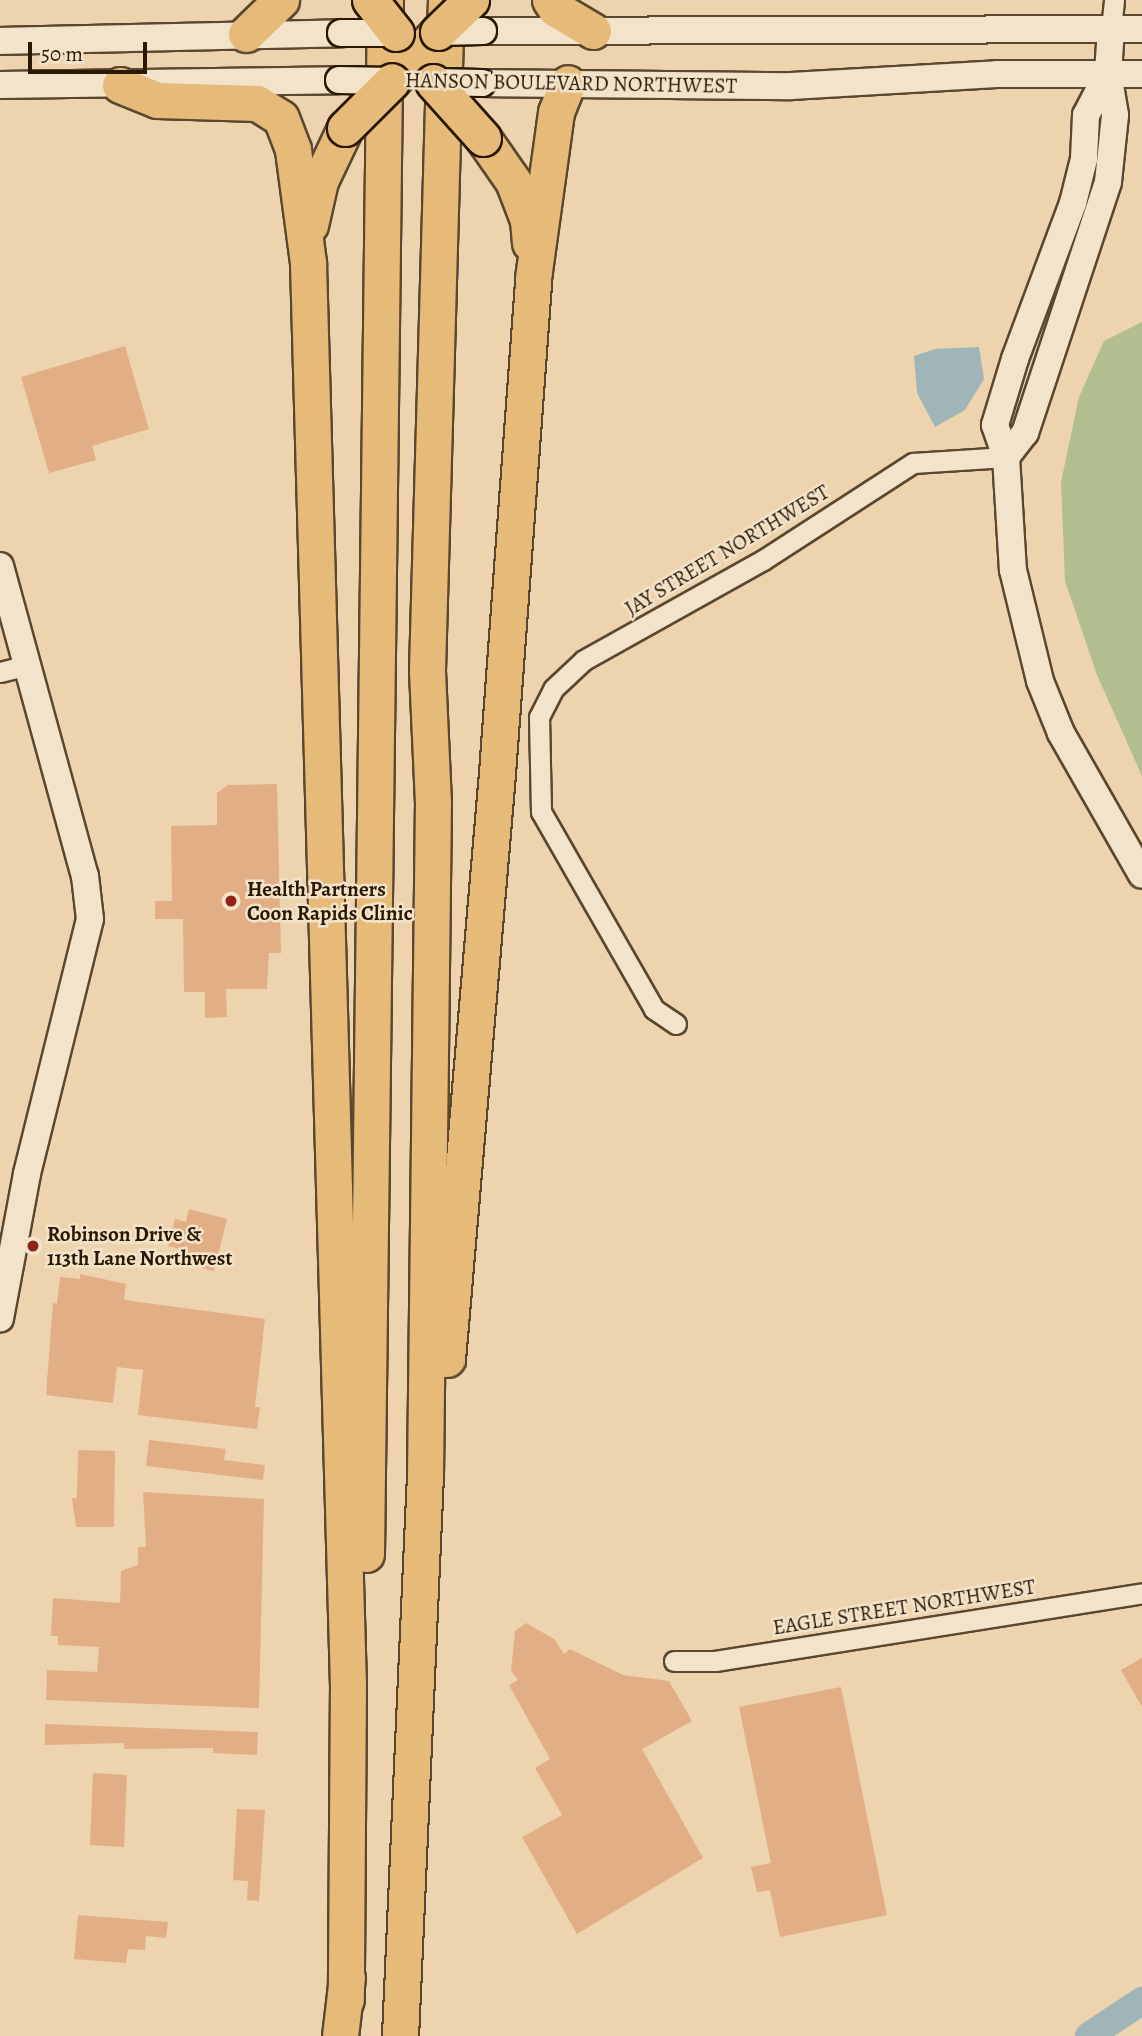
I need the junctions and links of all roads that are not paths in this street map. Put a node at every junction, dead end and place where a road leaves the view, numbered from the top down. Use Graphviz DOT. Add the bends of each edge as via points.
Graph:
graph roads {
  1 [pos="281,0"];
  2 [pos="370,0"];
  3 [pos="384,0"];
  4 [pos="550,0"];
  5 [pos="1114,0"];
  6 [pos="477,15"];
  7 [pos="442,16"];
  8 [pos="0,26"];
  9 [pos="1111,29"];
  10 [pos="1142,29"];
  11 [pos="593,31"];
  12 [pos="246,34"];
  13 [pos="100,39"];
  14 [pos="0,41"];
  15 [pos="409,63"];
  16 [pos="1108,73"];
  17 [pos="1142,74"];
  18 [pos="568,83"];
  19 [pos="0,85"];
  20 [pos="120,85"];
  21 [pos="307,263"];
  22 [pos="533,278"];
  23 [pos="1006,457"];
  24 [pos="0,566"];
  25 [pos="0,586"];
  26 [pos="16,624"];
  27 [pos="27,665"];
  28 [pos="0,672"];
  29 [pos="1142,875"];
  30 [pos="676,1024"];
  31 [pos="7,1239"];
  32 [pos="0,1318"];
  33 [pos="1142,1593"];
  34 [pos="416,1656"];
  35 [pos="674,1661"];
  36 [pos="346,2000"];
  37 [pos="340,2036"];
  38 [pos="400,2036"];
  1 -- 12 [label="highway"];
  2 -- 15 [label="highway, bridge"];
  3 -- 36 [label="highway" via="365,1615"];
  4 -- 11 [label="highway" via="556,9"];
  5 -- 9 [label="street"];
  6 -- 7 [label="highway, bridge"];
  6 -- 11 [label="main road"];
  7 -- 15 [label="highway"];
  7 -- 34 [label="highway" via="426,670 433,803 425,1475"];
  8 -- 13 [label="main road" via="59,29"];
  9 -- 10 [label="main road"];
  9 -- 11 [label="main road"];
  9 -- 16 [label="main road"];
  12 -- 13 [label="main road, HANSON BOULEVARD NORTHWEST"];
  12 -- 15 [label="main road, HANSON BOULEVARD NORTHWEST, bridge" via="341,33"];
  13 -- 14 [label="main road, HANSON BOULEVARD NORTHWEST"];
  15 -- 18 [label="main road, HANSON BOULEVARD NORTHWEST, bridge" via="482,83"];
  15 -- 20 [label="main road, HANSON BOULEVARD NORTHWEST, bridge" via="339,80"];
  15 -- 21 [label="highway, bridge" via="345,128 320,181"];
  15 -- 22 [label="highway, bridge" via="483,138 513,181 528,220"];
  16 -- 17 [label="main road, HANSON BOULEVARD NORTHWEST"];
  16 -- 18 [label="main road, HANSON BOULEVARD NORTHWEST" via="997,74 791,86"];
  16 -- 23 [label="main road" via="1115,115 1108,182 1025,433"];
  18 -- 22 [label="highway" via="556,113"];
  19 -- 20 [label="main road, HANSON BOULEVARD NORTHWEST"];
  20 -- 21 [label="highway" via="157,100 257,103 281,118 293,150"];
  21 -- 36 [label="highway" via="348,1683"];
  22 -- 34 [label="highway" via="462,1212"];
  23 -- 29 [label="main road" via="1013,570 1040,681 1061,733"];
  23 -- 30 [label="street, JAY STREET NORTHWEST" via="913,463 763,560 584,660 563,676 539,717 540,803 549,830 654,1009"];
  24 -- 26 [label="main road"];
  25 -- 26 [label="main road"];
  26 -- 27 [label="main road"];
  27 -- 28 [label="street"];
  27 -- 31 [label="main road" via="85,876 90,919"];
  31 -- 32 [label="main road"];
  33 -- 35 [label="street, EAGLE STREET NORTHWEST" via="715,1661"];
  34 -- 38 [label="highway"];
  36 -- 37 [label="highway"];
}
